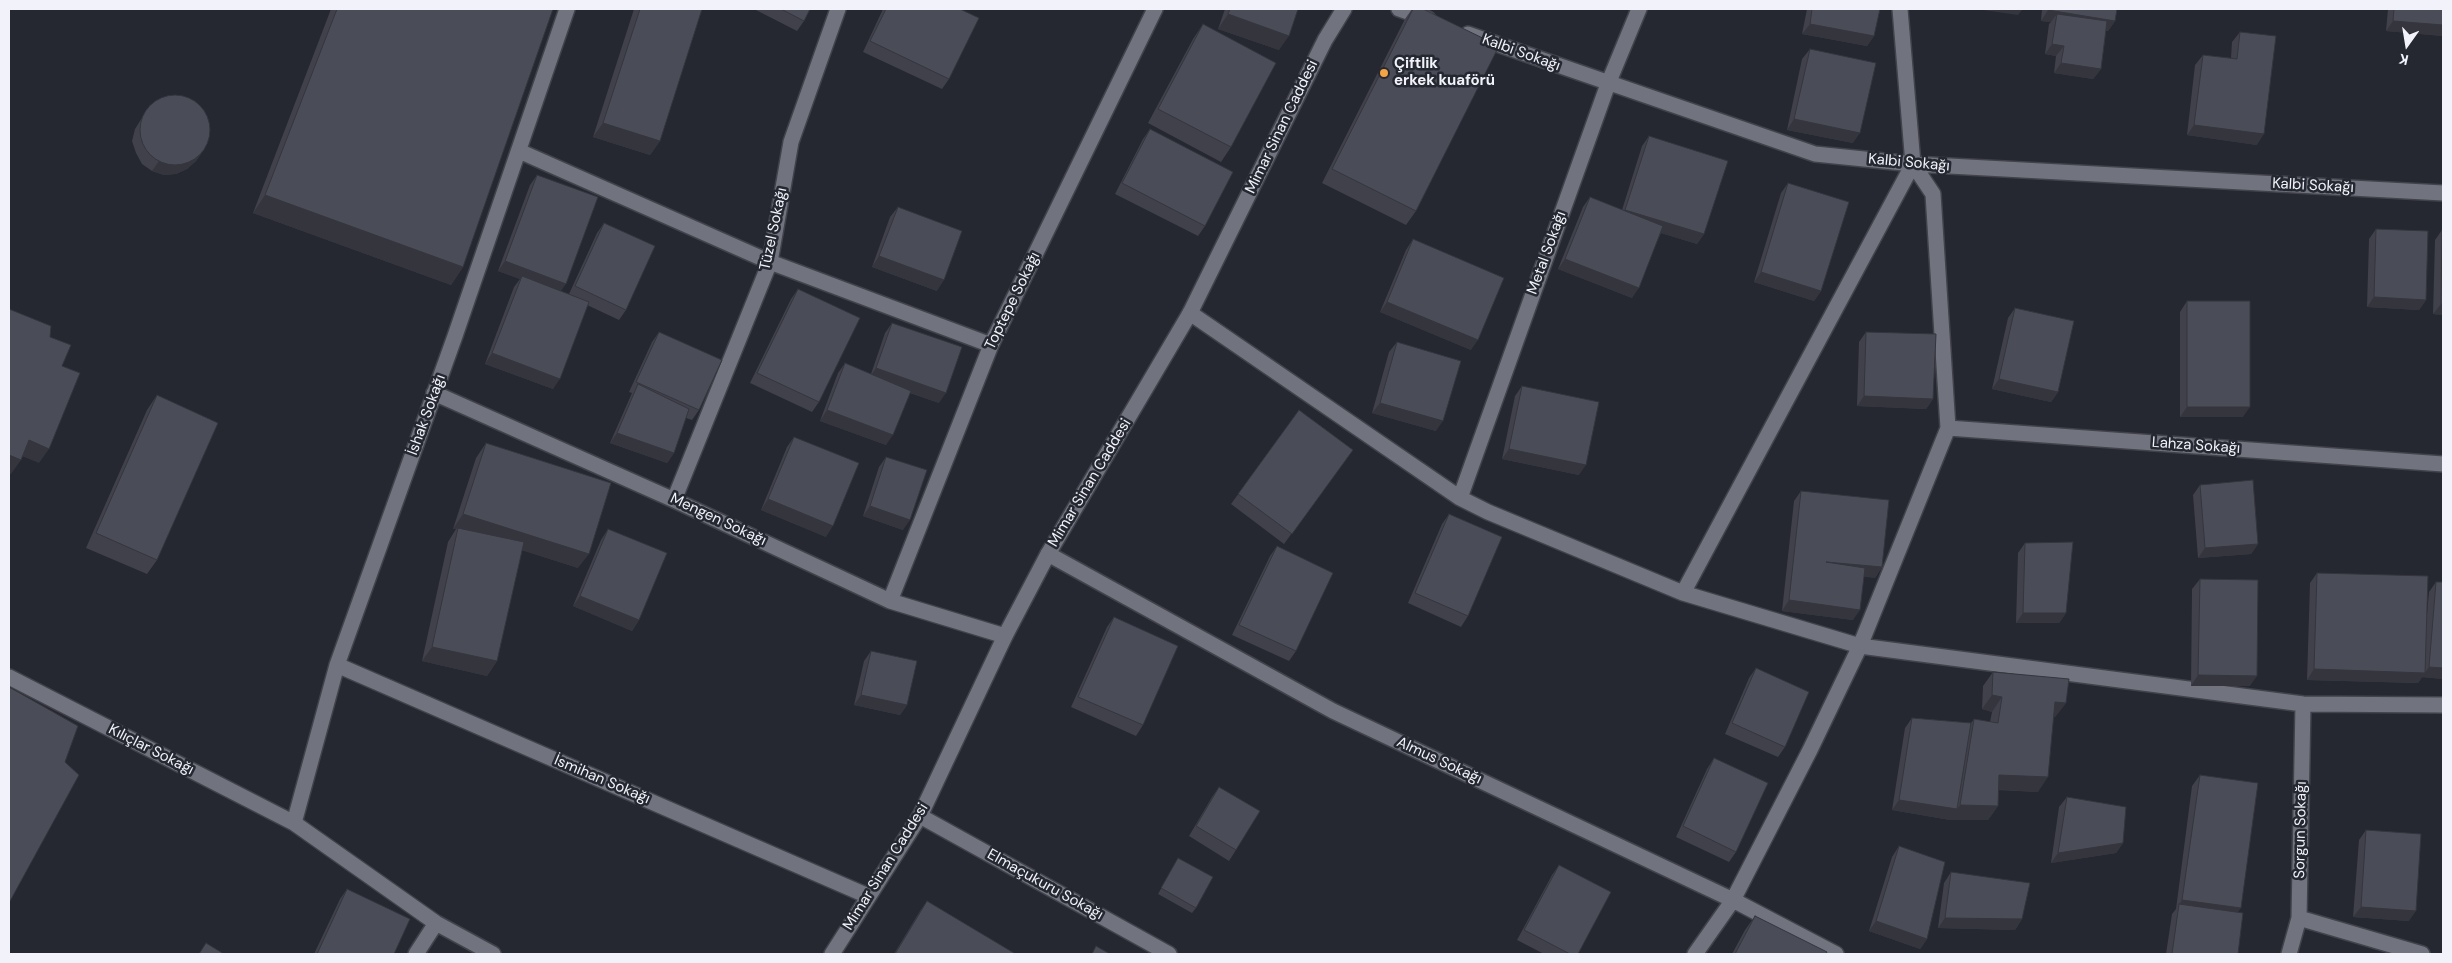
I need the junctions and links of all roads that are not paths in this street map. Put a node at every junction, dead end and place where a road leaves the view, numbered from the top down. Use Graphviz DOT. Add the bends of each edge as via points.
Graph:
graph roads {
  1 [pos="567,9"];
  2 [pos="838,9"];
  3 [pos="1155,9"];
  4 [pos="1344,9"];
  5 [pos="1399,9"];
  6 [pos="1639,9"];
  7 [pos="1900,9"];
  8 [pos="1608,84"];
  9 [pos="519,152"];
  10 [pos="1914,164"];
  11 [pos="2443,193"];
  12 [pos="770,262"];
  13 [pos="1190,313"];
  14 [pos="991,345"];
  15 [pos="434,393"];
  16 [pos="1948,428"];
  17 [pos="2443,464"];
  18 [pos="1460,498"];
  19 [pos="674,500"];
  20 [pos="1048,554"];
  21 [pos="1684,593"];
  22 [pos="890,601"];
  23 [pos="1005,636"];
  24 [pos="1860,646"];
  25 [pos="337,665"];
  26 [pos="9,677"];
  27 [pos="2303,704"];
  28 [pos="2443,705"];
  29 [pos="920,816"];
  30 [pos="294,823"];
  31 [pos="868,896"];
  32 [pos="1732,900"];
  33 [pos="2299,918"];
  34 [pos="436,923"];
  35 [pos="416,954"];
  36 [pos="493,954"];
  37 [pos="832,954"];
  38 [pos="1169,954"];
  39 [pos="1695,954"];
  40 [pos="1836,954"];
  41 [pos="2289,954"];
  42 [pos="2422,954"];
  1 -- 9 [label="street, İshak Sokağı"];
  2 -- 12 [label="street, Tüzel Sokağı" via="791,142"];
  3 -- 14 [label="street, Toptepe Sokağı"];
  4 -- 13 [label="street, Mimar Sinan Caddesi" via="1325,40"];
  5 -- 8 [label="street, Kalbi Sokağı"];
  6 -- 8 [label="street, Metal Sokağı"];
  7 -- 10 [label="street"];
  8 -- 10 [label="street, Kalbi Sokağı" via="1815,154"];
  8 -- 18 [label="street, Metal Sokağı"];
  9 -- 12 [label="street"];
  9 -- 15 [label="street, İshak Sokağı"];
  10 -- 11 [label="street, Kalbi Sokağı"];
  10 -- 16 [label="street" via="1933,194"];
  10 -- 21 [label="street"];
  12 -- 14 [label="street"];
  12 -- 19 [label="street, Tüzel Sokağı"];
  13 -- 18 [label="street"];
  13 -- 20 [label="street, Mimar Sinan Caddesi"];
  14 -- 22 [label="street, Toptepe Sokağı"];
  15 -- 19 [label="street, Mengen Sokağı"];
  15 -- 25 [label="street, İshak Sokağı"];
  16 -- 17 [label="street, Lahza Sokağı"];
  16 -- 24 [label="street"];
  18 -- 21 [label="street"];
  19 -- 22 [label="street, Mengen Sokağı"];
  20 -- 23 [label="street, Mimar Sinan Caddesi"];
  20 -- 32 [label="street, Almus Sokağı" via="1333,711"];
  21 -- 24 [label="street"];
  22 -- 23 [label="street, Mengen Sokağı"];
  23 -- 29 [label="street, Mimar Sinan Caddesi"];
  24 -- 27 [label="street"];
  24 -- 32 [label="street"];
  25 -- 30 [label="street, İshak Sokağı"];
  25 -- 31 [label="street, İsmihan Sokağı"];
  26 -- 30 [label="street, Kılıçlar Sokağı"];
  27 -- 28 [label="street"];
  27 -- 33 [label="street, Sorgun Sokağı"];
  29 -- 31 [label="street, Mimar Sinan Caddesi"];
  29 -- 38 [label="street, Elmaçukuru Sokağı"];
  30 -- 34 [label="street, Kılıçlar Sokağı"];
  31 -- 37 [label="street, Mimar Sinan Caddesi"];
  32 -- 39 [label="street"];
  32 -- 40 [label="street, Almus Sokağı"];
  33 -- 41 [label="street, Sorgun Sokağı"];
  33 -- 42 [label="street"];
  34 -- 35 [label="street"];
  34 -- 36 [label="street, Kılıçlar Sokağı"];
}
